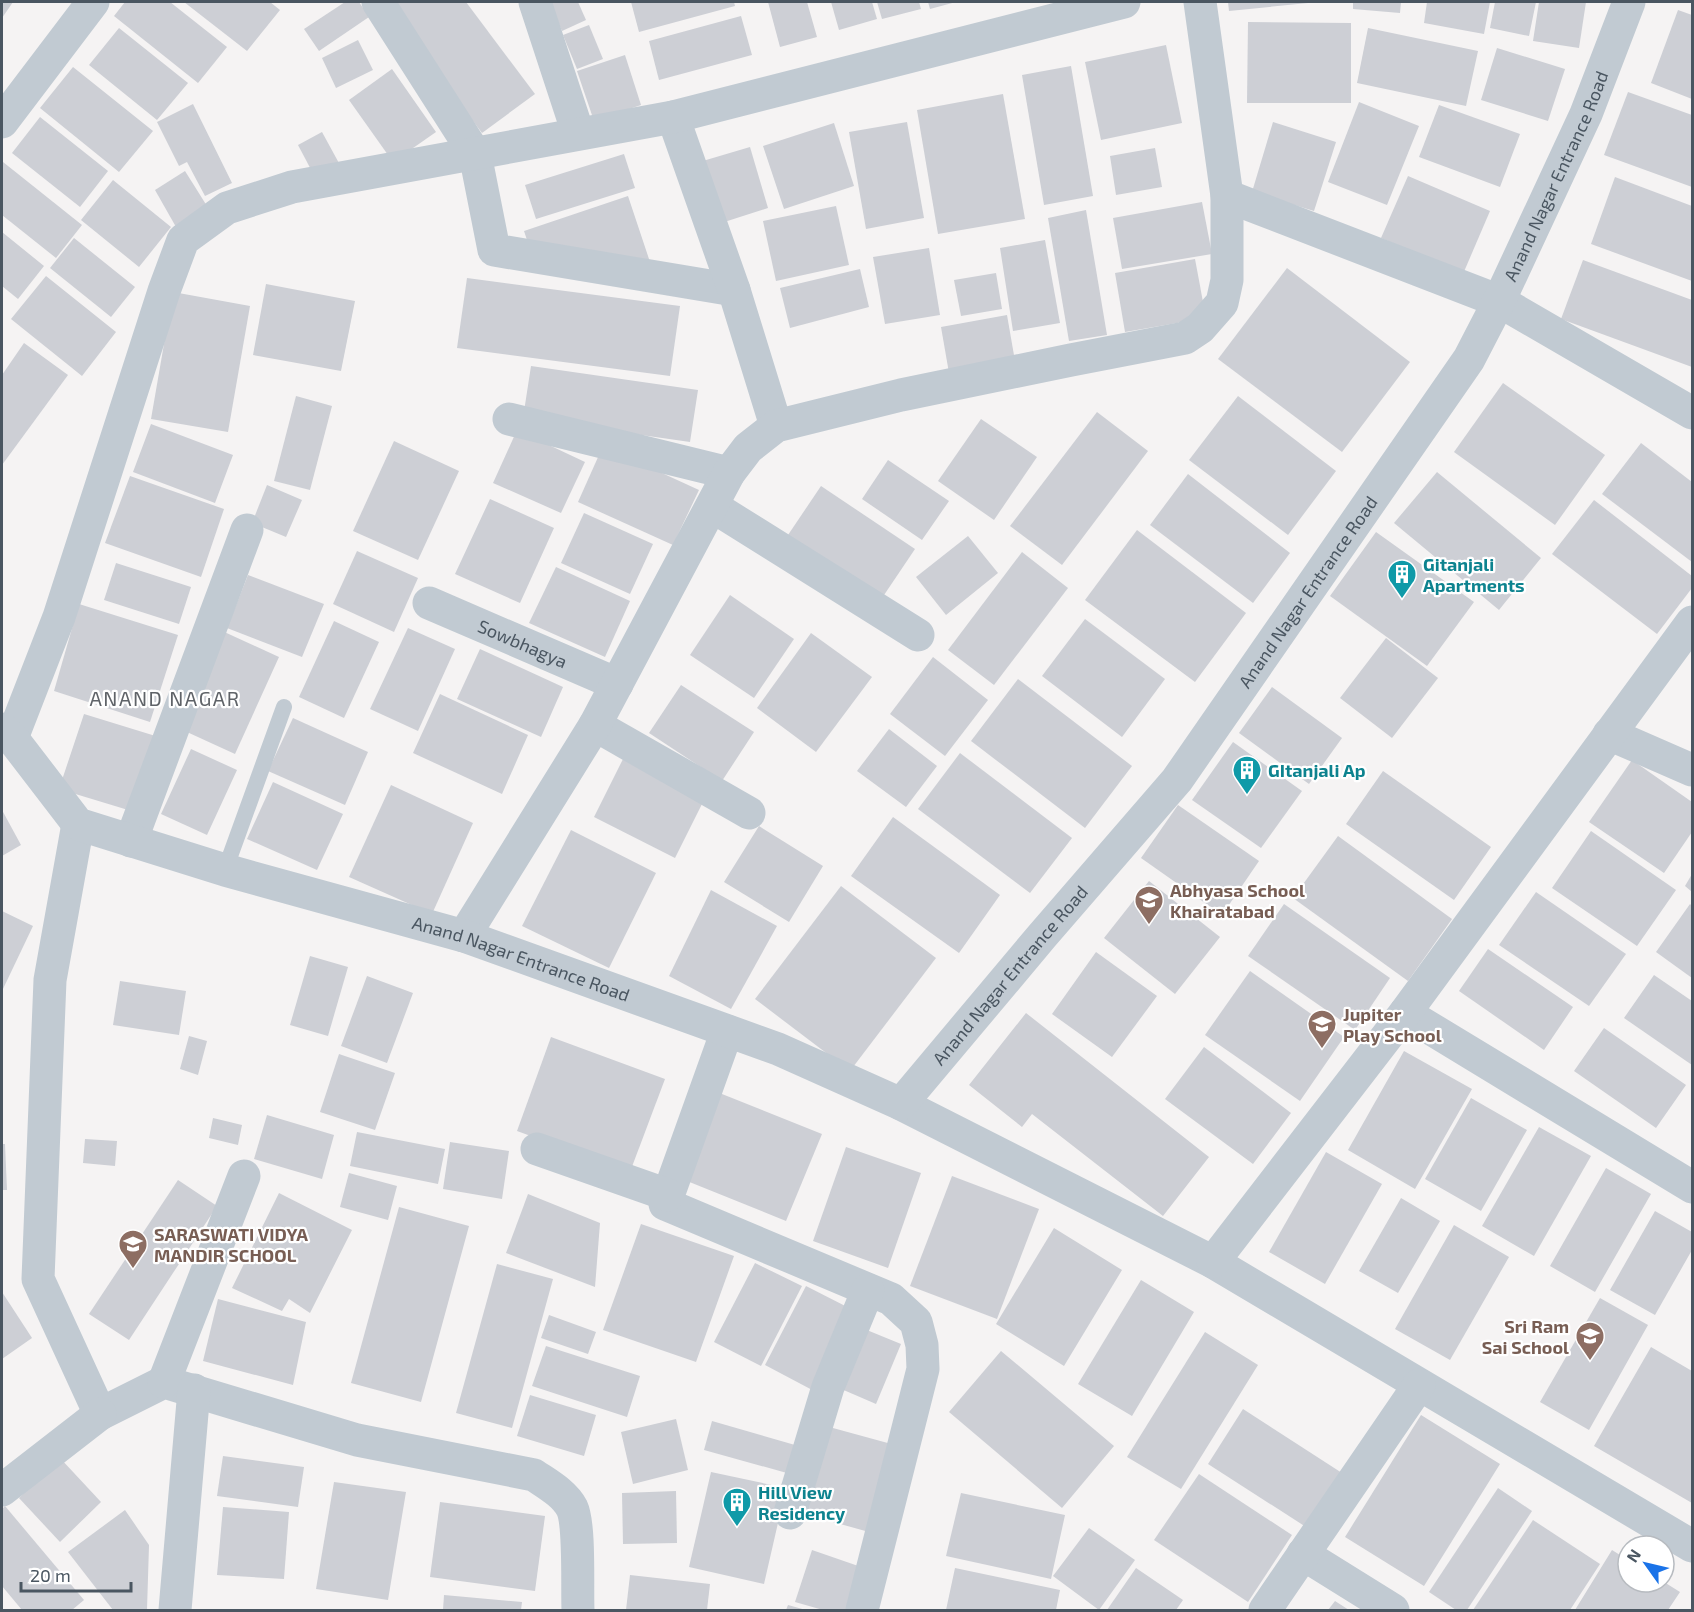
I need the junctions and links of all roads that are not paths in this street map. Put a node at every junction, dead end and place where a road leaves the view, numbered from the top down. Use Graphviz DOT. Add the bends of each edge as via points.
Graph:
graph roads {
  1 [pos="93,2"];
  2 [pos="378,2"];
  3 [pos="535,2"];
  4 [pos="1124,2"];
  5 [pos="1200,2"];
  6 [pos="1629,2"];
  7 [pos="673,117"];
  8 [pos="2,122"];
  9 [pos="578,133"];
  10 [pos="474,154"];
  11 [pos="1227,196"];
  12 [pos="734,290"];
  13 [pos="1499,301"];
  14 [pos="1692,413"];
  15 [pos="508,419"];
  16 [pos="776,426"];
  17 [pos="729,473"];
  18 [pos="712,506"];
  19 [pos="248,530"];
  20 [pos="429,603"];
  21 [pos="1692,622"];
  22 [pos="918,635"];
  23 [pos="617,684"];
  24 [pos="284,707"];
  25 [pos="595,725"];
  26 [pos="7,734"];
  27 [pos="1609,734"];
  28 [pos="1692,770"];
  29 [pos="749,813"];
  30 [pos="78,824"];
  31 [pos="131,841"];
  32 [pos="225,870"];
  33 [pos="464,936"];
  34 [pos="1405,1013"];
  35 [pos="727,1031"];
  36 [pos="900,1104"];
  37 [pos="537,1149"];
  38 [pos="244,1176"];
  39 [pos="1689,1177"];
  40 [pos="668,1195"];
  41 [pos="1213,1262"];
  42 [pos="868,1290"];
  43 [pos="1419,1385"];
  44 [pos="179,1386"];
  45 [pos="100,1414"];
  46 [pos="2,1490"];
  47 [pos="790,1513"];
  48 [pos="1692,1546"];
  49 [pos="1303,1554"];
  50 [pos="175,1611"];
  51 [pos="578,1611"];
  52 [pos="862,1611"];
  53 [pos="1265,1611"];
  54 [pos="1393,1611"];
  1 -- 8 [label="street"];
  2 -- 10 [label="street"];
  3 -- 9 [label="street"];
  4 -- 7 [label="street"];
  5 -- 11 [label="street"];
  6 -- 13 [label="street, Anand Nagar Entrance Road" via="1586,114"];
  7 -- 9 [label="street"];
  7 -- 12 [label="street"];
  9 -- 10 [label="street"];
  10 -- 12 [label="street" via="494,250"];
  10 -- 26 [label="street" via="292,187 227,208 183,240 59,617"];
  11 -- 13 [label="street"];
  11 -- 16 [label="street" via="1227,280 1222,303 1200,328 1185,338 912,393"];
  12 -- 16 [label="street"];
  13 -- 14 [label="street"];
  13 -- 36 [label="street, Anand Nagar Entrance Road" via="1468,359 1177,780"];
  15 -- 17 [label="street"];
  16 -- 17 [label="street" via="748,448"];
  17 -- 18 [label="street"];
  18 -- 22 [label="street"];
  18 -- 23 [label="street"];
  19 -- 31 [label="street"];
  20 -- 23 [label="street, Sowbhagya"];
  21 -- 27 [label="street"];
  23 -- 25 [label="street"];
  24 -- 32 [label="lane"];
  25 -- 29 [label="street"];
  25 -- 33 [label="street"];
  26 -- 30 [label="street"];
  27 -- 28 [label="street"];
  27 -- 34 [label="street"];
  30 -- 31 [label="street, Anand Nagar Entrance Road"];
  30 -- 45 [label="street" via="50,980 38,1279"];
  31 -- 32 [label="street, Anand Nagar Entrance Road"];
  32 -- 33 [label="street, Anand Nagar Entrance Road"];
  33 -- 35 [label="street, Anand Nagar Entrance Road"];
  34 -- 39 [label="street"];
  34 -- 41 [label="street"];
  35 -- 36 [label="street, Anand Nagar Entrance Road" via="778,1049"];
  35 -- 40 [label="street"];
  36 -- 41 [label="street"];
  37 -- 40 [label="street"];
  38 -- 44 [label="street"];
  40 -- 42 [label="street" via="665,1204"];
  41 -- 43 [label="street"];
  42 -- 47 [label="street" via="828,1387"];
  42 -- 52 [label="street" via="891,1299 916,1322 923,1369"];
  43 -- 48 [label="street"];
  43 -- 49 [label="street"];
  44 -- 45 [label="street"];
  44 -- 50 [label="street"];
  44 -- 51 [label="street" via="357,1440 534,1474 558,1491 572,1509"];
  45 -- 46 [label="street"];
  49 -- 53 [label="street"];
  49 -- 54 [label="street"];
}
